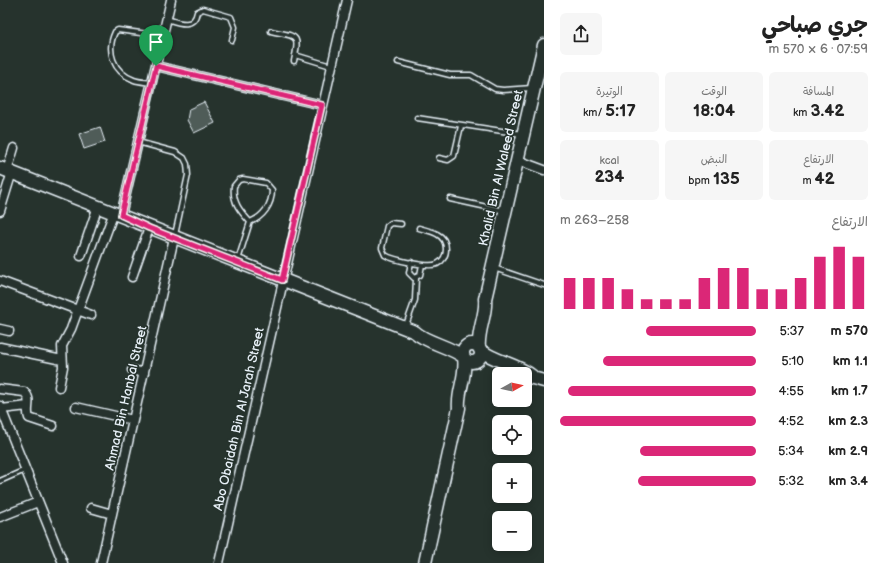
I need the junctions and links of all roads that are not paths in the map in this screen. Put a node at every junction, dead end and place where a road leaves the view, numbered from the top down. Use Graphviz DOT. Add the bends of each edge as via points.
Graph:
graph roads {
  1 [pos="171,0"];
  2 [pos="346,0"];
  3 [pos="167,19"];
  4 [pos="271,31"];
  5 [pos="163,36"];
  6 [pos="232,40"];
  7 [pos="544,45"];
  8 [pos="295,55"];
  9 [pos="294,61"];
  10 [pos="398,62"];
  11 [pos="156,66"];
  12 [pos="331,66"];
  13 [pos="152,83"];
  14 [pos="534,88"];
  15 [pos="322,105"];
  16 [pos="417,118"];
  17 [pos="461,126"];
  18 [pos="523,134"];
  19 [pos="138,142"];
  20 [pos="14,148"];
  21 [pos="439,158"];
  22 [pos="517,160"];
  23 [pos="7,170"];
  24 [pos="544,170"];
  25 [pos="450,199"];
  26 [pos="98,206"];
  27 [pos="0,211"];
  28 [pos="505,211"];
  29 [pos="117,214"];
  30 [pos="250,222"];
  31 [pos="401,224"];
  32 [pos="149,228"];
  33 [pos="419,228"];
  34 [pos="174,238"];
  35 [pos="81,256"];
  36 [pos="237,262"];
  37 [pos="411,262"];
  38 [pos="422,265"];
  39 [pos="492,268"];
  40 [pos="132,277"];
  41 [pos="416,278"];
  42 [pos="282,280"];
  43 [pos="0,281"];
  44 [pos="544,285"];
  45 [pos="78,310"];
  46 [pos="91,315"];
  47 [pos="0,329"];
  48 [pos="410,330"];
  49 [pos="8,331"];
  50 [pos="0,347"];
  51 [pos="474,347"];
  52 [pos="62,360"];
  53 [pos="470,360"];
  54 [pos="502,367"];
  55 [pos="514,367"];
  56 [pos="132,370"];
  57 [pos="144,374"];
  58 [pos="532,377"];
  59 [pos="544,381"];
  60 [pos="58,387"];
  61 [pos="0,389"];
  62 [pos="28,406"];
  63 [pos="76,407"];
  64 [pos="1,408"];
  65 [pos="2,420"];
  66 [pos="133,420"];
  67 [pos="53,426"];
  68 [pos="26,470"];
  69 [pos="0,481"];
  70 [pos="38,502"];
  71 [pos="91,508"];
  72 [pos="112,514"];
  73 [pos="0,517"];
  74 [pos="63,563"];
  75 [pos="101,563"];
  76 [pos="219,563"];
  77 [pos="425,563"];
  1 -- 3 [label="street"];
  2 -- 12 [label="street, Abo Obaidah Bin Al Jarah Street"];
  3 -- 5 [label="street"];
  3 -- 6 [label="lane" via="190,24 196,18 197,12 203,9 231,17 235,27"];
  4 -- 8 [label="lane" via="297,39"];
  5 -- 11 [label="street"];
  5 -- 13 [label="lane" via="118,30 113,36 111,57 123,74 134,80"];
  7 -- 14 [label="street, Khalid Bin Al Waleed Street"];
  8 -- 9 [label="lane"];
  8 -- 12 [label="lane"];
  10 -- 14 [label="lane" via="450,75 471,75 495,89"];
  11 -- 13 [label="street"];
  11 -- 15 [label="street"];
  12 -- 15 [label="street, Abo Obaidah Bin Al Jarah Street"];
  13 -- 19 [label="street"];
  14 -- 18 [label="street, Khalid Bin Al Waleed Street"];
  15 -- 42 [label="street, Abo Obaidah Bin Al Jarah Street"];
  16 -- 17 [label="lane"];
  17 -- 18 [label="lane"];
  17 -- 21 [label="lane" via="454,156 448,160"];
  18 -- 22 [label="street, Khalid Bin Al Waleed Street"];
  19 -- 29 [label="street"];
  19 -- 34 [label="lane" via="175,152 184,158 187,164 188,175"];
  20 -- 23 [label="street"];
  22 -- 24 [label="street"];
  22 -- 28 [label="street, Khalid Bin Al Waleed Street"];
  23 -- 26 [label="street"];
  23 -- 27 [label="street"];
  25 -- 28 [label="lane"];
  26 -- 29 [label="street"];
  26 -- 35 [label="street"];
  28 -- 39 [label="street, Khalid Bin Al Waleed Street"];
  29 -- 32 [label="street"];
  29 -- 45 [label="street"];
  30 -- 30 [label="lane" via="258,219 267,210 272,190 266,183 239,180 234,186 234,198 236,205"];
  30 -- 36 [label="lane"];
  31 -- 37 [label="lane" via="388,224 382,251 387,257"];
  32 -- 34 [label="street"];
  32 -- 40 [label="street"];
  33 -- 38 [label="lane" via="438,234 444,240 446,248 445,256 440,262 433,266"];
  34 -- 36 [label="street"];
  34 -- 57 [label="street, Ahmad Bin Hanbal Street"];
  36 -- 42 [label="street"];
  37 -- 38 [label="lane"];
  37 -- 41 [label="lane" via="409,273 411,277"];
  38 -- 41 [label="lane" via="420,275"];
  39 -- 44 [label="lane"];
  39 -- 51 [label="street, Khalid Bin Al Waleed Street" via="479,336"];
  41 -- 48 [label="lane"];
  42 -- 48 [label="street"];
  42 -- 76 [label="street, Abo Obaidah Bin Al Jarah Street"];
  43 -- 45 [label="street"];
  45 -- 46 [label="street"];
  45 -- 52 [label="street" via="62,346"];
  47 -- 49 [label="street"];
  48 -- 51 [label="street"];
  48 -- 53 [label="street"];
  50 -- 52 [label="street"];
  51 -- 53 [label="street" via="480,356"];
  51 -- 53 [label="street" via="464,350"];
  51 -- 55 [label="street"];
  52 -- 60 [label="street" via="63,367"];
  53 -- 54 [label="street"];
  53 -- 77 [label="street" via="464,400 459,408"];
  56 -- 57 [label="street"];
  57 -- 66 [label="street, Ahmad Bin Hanbal Street"];
  58 -- 59 [label="street"];
  61 -- 62 [label="street" via="24,392 28,397"];
  62 -- 64 [label="street"];
  62 -- 67 [label="street" via="29,418"];
  63 -- 66 [label="street"];
  64 -- 65 [label="street"];
  65 -- 68 [label="street"];
  66 -- 72 [label="street, Ahmad Bin Hanbal Street"];
  68 -- 69 [label="lane"];
  68 -- 70 [label="street"];
  70 -- 73 [label="street"];
  70 -- 74 [label="street"];
  71 -- 72 [label="street"];
  72 -- 75 [label="street, Ahmad Bin Hanbal Street"];
}
